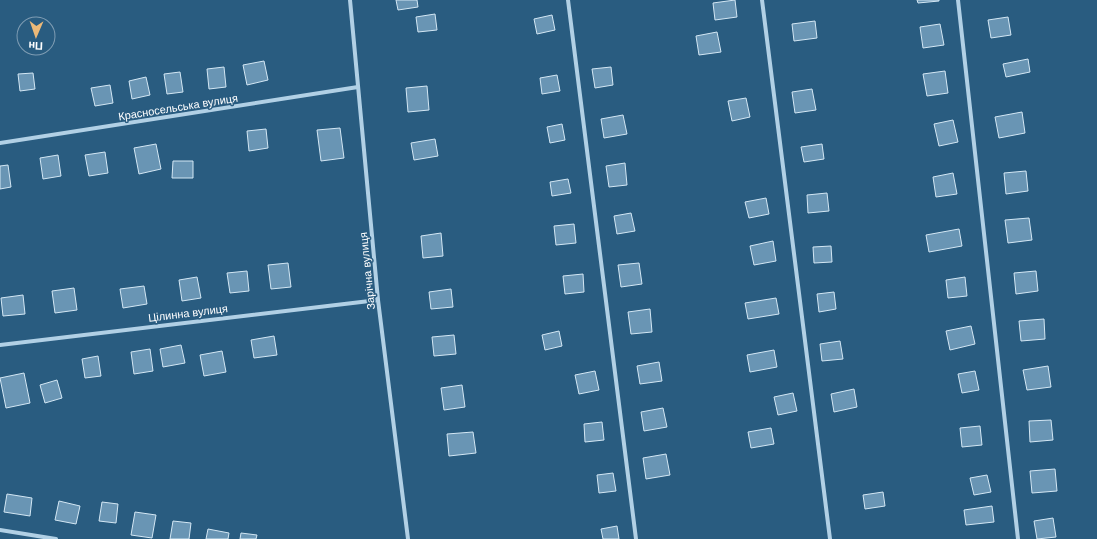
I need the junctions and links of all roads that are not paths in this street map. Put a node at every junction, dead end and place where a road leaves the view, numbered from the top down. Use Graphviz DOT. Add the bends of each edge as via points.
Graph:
graph roads {
  1 [pos="350,0"];
  2 [pos="568,0"];
  3 [pos="762,0"];
  4 [pos="958,0"];
  5 [pos="358,87"];
  6 [pos="0,143"];
  7 [pos="378,300"];
  8 [pos="0,345"];
  9 [pos="0,530"];
  10 [pos="56,539"];
  11 [pos="408,539"];
  12 [pos="636,539"];
  13 [pos="830,539"];
  14 [pos="1018,539"];
  1 -- 5 [label="street, Зарічна вулиця"];
  2 -- 12 [label="street"];
  3 -- 13 [label="street"];
  4 -- 14 [label="street"];
  5 -- 6 [label="street, Красносельська вулиця"];
  5 -- 7 [label="street, Зарічна вулиця"];
  7 -- 8 [label="street, Цілинна вулиця"];
  7 -- 11 [label="street, Зарічна вулиця"];
  9 -- 10 [label="street"];
}
